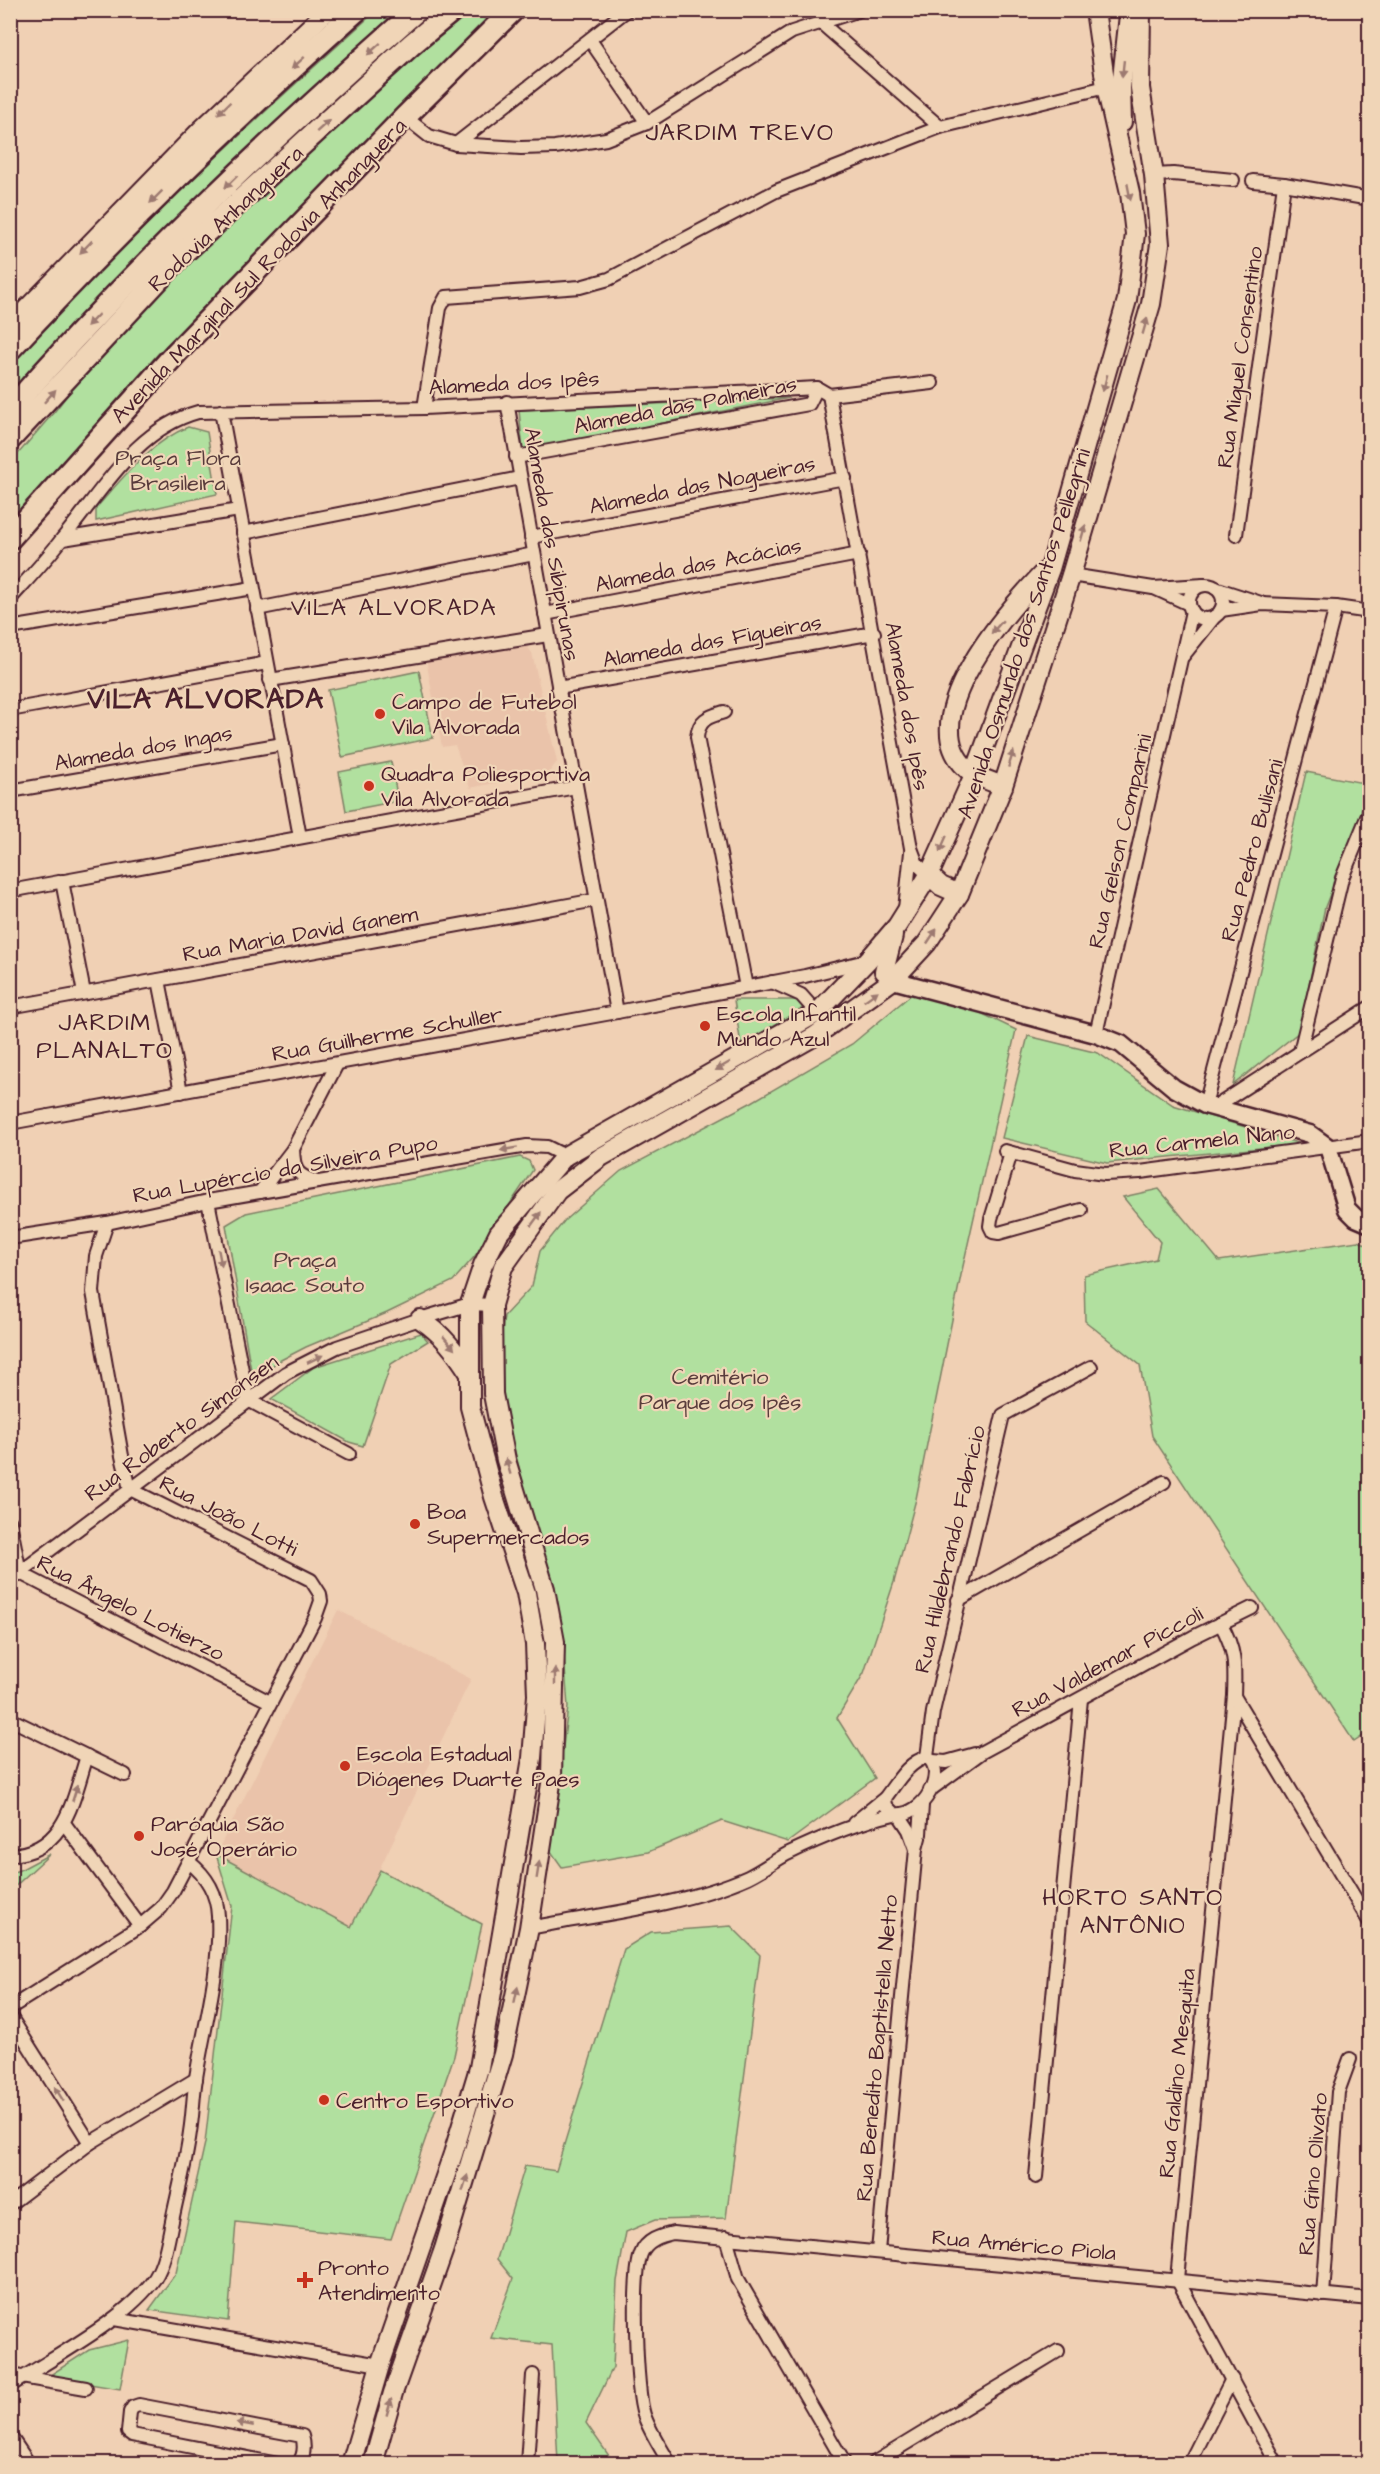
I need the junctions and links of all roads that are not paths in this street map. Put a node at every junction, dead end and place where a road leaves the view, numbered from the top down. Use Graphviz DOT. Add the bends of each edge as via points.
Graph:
graph roads {
  1 [pos="328,10"];
  2 [pos="357,10"];
  3 [pos="417,10"];
  4 [pos="453,10"];
  5 [pos="513,10"];
  6 [pos="627,10"];
  7 [pos="860,10"];
  8 [pos="1095,10"];
  9 [pos="1130,10"];
  10 [pos="1139,10"];
  11 [pos="820,22"];
  12 [pos="590,40"];
  13 [pos="1106,87"];
  14 [pos="405,117"];
  15 [pos="647,123"];
  16 [pos="940,127"];
  17 [pos="456,144"];
  18 [pos="1124,166"];
  19 [pos="1154,175"];
  20 [pos="1233,180"];
  21 [pos="1253,181"];
  22 [pos="1284,184"];
  23 [pos="1370,199"];
  24 [pos="10,326"];
  25 [pos="10,349"];
  26 [pos="932,383"];
  27 [pos="817,388"];
  28 [pos="829,395"];
  29 [pos="507,402"];
  30 [pos="424,408"];
  31 [pos="10,410"];
  32 [pos="222,411"];
  33 [pos="10,439"];
  34 [pos="516,457"];
  35 [pos="520,478"];
  36 [pos="845,478"];
  37 [pos="239,510"];
  38 [pos="243,533"];
  39 [pos="1236,535"];
  40 [pos="531,537"];
  41 [pos="10,538"];
  42 [pos="63,539"];
  43 [pos="534,554"];
  44 [pos="859,554"];
  45 [pos="1050,569"];
  46 [pos="1071,575"];
  47 [pos="1210,587"];
  48 [pos="254,588"];
  49 [pos="1153,588"];
  50 [pos="10,599"];
  51 [pos="1262,604"];
  52 [pos="1336,607"];
  53 [pos="1190,608"];
  54 [pos="257,609"];
  55 [pos="1370,612"];
  56 [pos="1218,613"];
  57 [pos="545,614"];
  58 [pos="10,628"];
  59 [pos="874,633"];
  60 [pos="548,635"];
  61 [pos="1183,657"];
  62 [pos="267,663"];
  63 [pos="270,680"];
  64 [pos="558,688"];
  65 [pos="10,710"];
  66 [pos="723,712"];
  67 [pos="283,744"];
  68 [pos="974,775"];
  69 [pos="1003,786"];
  70 [pos="576,787"];
  71 [pos="10,791"];
  72 [pos="1370,810"];
  73 [pos="300,837"];
  74 [pos="911,848"];
  75 [pos="929,875"];
  76 [pos="62,881"];
  77 [pos="10,891"];
  78 [pos="959,894"];
  79 [pos="596,900"];
  80 [pos="900,922"];
  81 [pos="868,960"];
  82 [pos="159,980"];
  83 [pos="893,980"];
  84 [pos="771,982"];
  85 [pos="746,987"];
  86 [pos="84,993"];
  87 [pos="10,1007"];
  88 [pos="1370,1007"];
  89 [pos="616,1012"];
  90 [pos="817,1013"];
  91 [pos="1096,1034"];
  92 [pos="1300,1052"];
  93 [pos="337,1064"];
  94 [pos="181,1092"];
  95 [pos="1210,1106"];
  96 [pos="10,1124"];
  97 [pos="1370,1141"];
  98 [pos="1328,1147"];
  99 [pos="292,1149"];
  100 [pos="565,1156"];
  101 [pos="318,1182"];
  102 [pos="260,1192"];
  103 [pos="554,1196"];
  104 [pos="208,1201"];
  105 [pos="1081,1210"];
  106 [pos="107,1222"];
  107 [pos="1370,1224"];
  108 [pos="10,1238"];
  109 [pos="470,1304"];
  110 [pos="492,1305"];
  111 [pos="420,1318"];
  112 [pos="1091,1367"];
  113 [pos="470,1374"];
  114 [pos="248,1400"];
  115 [pos="349,1454"];
  116 [pos="1164,1482"];
  117 [pos="130,1489"];
  118 [pos="10,1522"];
  119 [pos="15,1577"];
  120 [pos="958,1600"];
  121 [pos="1252,1608"];
  122 [pos="1221,1624"];
  123 [pos="1234,1696"];
  124 [pos="1081,1699"];
  125 [pos="270,1702"];
  126 [pos="10,1719"];
  127 [pos="982,1752"];
  128 [pos="87,1756"];
  129 [pos="930,1759"];
  130 [pos="124,1774"];
  131 [pos="930,1790"];
  132 [pos="885,1798"];
  133 [pos="922,1805"];
  134 [pos="897,1814"];
  135 [pos="64,1823"];
  136 [pos="851,1825"];
  137 [pos="916,1849"];
  138 [pos="10,1855"];
  139 [pos="189,1862"];
  140 [pos="507,1905"];
  141 [pos="1370,1923"];
  142 [pos="140,1926"];
  143 [pos="530,1928"];
  144 [pos="10,2008"];
  145 [pos="10,2016"];
  146 [pos="1350,2059"];
  147 [pos="196,2079"];
  148 [pos="90,2143"];
  149 [pos="1036,2177"];
  150 [pos="10,2204"];
  151 [pos="434,2205"];
  152 [pos="726,2237"];
  153 [pos="444,2249"];
  154 [pos="878,2252"];
  155 [pos="1177,2279"];
  156 [pos="1323,2295"];
  157 [pos="1370,2299"];
  158 [pos="114,2319"];
  159 [pos="1058,2351"];
  160 [pos="380,2365"];
  161 [pos="533,2375"];
  162 [pos="17,2376"];
  163 [pos="1232,2379"];
  164 [pos="10,2386"];
  165 [pos="86,2388"];
  166 [pos="10,2436"];
  167 [pos="29,2463"];
  168 [pos="278,2463"];
  169 [pos="298,2463"];
  170 [pos="351,2463"];
  171 [pos="373,2463"];
  172 [pos="527,2463"];
  173 [pos="670,2463"];
  174 [pos="845,2463"];
  175 [pos="872,2463"];
  176 [pos="1189,2463"];
  177 [pos="1277,2463"];
  1 -- 24 [label="main road, one-way" via="201,130"];
  2 -- 25 [label="highway, one-way" via="202,152"];
  3 -- 31 [label="highway, Rodovia Anhanguera, one-way" via="173,237"];
  33 -- 4 [label="highway, Rodovia Anhanguera, one-way" via="184,252"];
  5 -- 14 [label="highway, Avenida Marginal Sul Rodovia Anhanguera"];
  6 -- 12 [label="street"];
  7 -- 11 [label="street"];
  8 -- 13 [label="main road, Avenida Osmundo dos Santos Pellegrini"];
  9 -- 18 [label="main road, Avenida Osmundo dos Santos Pellegrini, one-way" via="1121,88"];
  10 -- 19 [label="main road, Avenida Osmundo dos Santos Pellegrini" via="1140,88"];
  11 -- 15 [label="street" via="792,32"];
  11 -- 16 [label="street"];
  12 -- 15 [label="street"];
  12 -- 17 [label="street"];
  13 -- 16 [label="street"];
  13 -- 18 [label="main road, Avenida Osmundo dos Santos Pellegrini"];
  14 -- 17 [label="street" via="429,136"];
  14 -- 41 [label="highway, Avenida Marginal Sul Rodovia Anhanguera" via="176,353"];
  15 -- 17 [label="street" via="606,139 555,147"];
  16 -- 30 [label="street" via="776,191 609,279 580,287 446,297 440,308"];
  18 -- 45 [label="main road, Avenida Osmundo dos Santos Pellegrini, one-way" via="1135,234 1127,300"];
  19 -- 20 [label="street"];
  46 -- 19 [label="main road, Avenida Osmundo dos Santos Pellegrini, one-way" via="1151,304 1160,244"];
  21 -- 22 [label="street"];
  22 -- 23 [label="street"];
  22 -- 39 [label="street, Rua Miguel Consentino"];
  26 -- 28 [label="street"];
  27 -- 28 [label="street"];
  27 -- 29 [label="street, Alameda dos Ipês"];
  27 -- 34 [label="street, Alameda das Palmeiras" via="809,404"];
  28 -- 36 [label="street, Alameda dos Ipês"];
  29 -- 30 [label="street, Alameda dos Ipês"];
  29 -- 34 [label="street, Alameda das Sibipirunas"];
  30 -- 32 [label="street, Alameda dos Ipês"];
  32 -- 37 [label="street"];
  32 -- 42 [label="street, Alameda dos Ipês" via="178,417 157,430 125,459"];
  34 -- 35 [label="street, Alameda das Sibipirunas"];
  35 -- 38 [label="street"];
  35 -- 40 [label="street, Alameda das Sibipirunas"];
  36 -- 40 [label="street, Alameda das Nogueiras"];
  36 -- 44 [label="street, Alameda dos Ipês"];
  37 -- 38 [label="street"];
  37 -- 42 [label="street"];
  38 -- 48 [label="street"];
  40 -- 43 [label="street, Alameda das Sibipirunas"];
  42 -- 50 [label="street, Alameda dos Ipês"];
  43 -- 54 [label="street"];
  43 -- 57 [label="street, Alameda das Sibipirunas"];
  44 -- 57 [label="street, Alameda das Acácias"];
  44 -- 59 [label="street, Alameda dos Ipês"];
  45 -- 46 [label="main road"];
  45 -- 68 [label="main road, Avenida Osmundo dos Santos Pellegrini"];
  45 -- 68 [label="main road, one-way" via="992,632 961,686 950,736 961,763"];
  46 -- 49 [label="street"];
  69 -- 46 [label="main road, Avenida Osmundo dos Santos Pellegrini, one-way"];
  47 -- 49 [label="street"];
  47 -- 51 [label="street"];
  47 -- 53 [label="street" via="1194,590"];
  47 -- 56 [label="street" via="1221,596"];
  48 -- 54 [label="street"];
  48 -- 58 [label="street"];
  49 -- 53 [label="street"];
  51 -- 52 [label="street"];
  51 -- 56 [label="street"];
  52 -- 55 [label="street"];
  52 -- 95 [label="street, Rua Pedro Bulisani"];
  53 -- 56 [label="street" via="1205,619"];
  53 -- 61 [label="street, Rua Gelson Comparini"];
  54 -- 62 [label="street"];
  56 -- 61 [label="street, Rua Gelson Comparini"];
  57 -- 60 [label="street, Alameda das Sibipirunas"];
  59 -- 64 [label="street, Alameda das Figueiras"];
  59 -- 74 [label="street, Alameda dos Ipês"];
  60 -- 63 [label="street"];
  60 -- 64 [label="street, Alameda das Sibipirunas"];
  61 -- 91 [label="street, Rua Gelson Comparini"];
  62 -- 63 [label="street"];
  62 -- 65 [label="street"];
  63 -- 67 [label="street"];
  64 -- 70 [label="street, Alameda das Sibipirunas"];
  66 -- 85 [label="street" via="707,717 699,725 697,737"];
  67 -- 71 [label="street, Alameda dos Ingas"];
  67 -- 73 [label="street"];
  68 -- 69 [label="main road"];
  68 -- 75 [label="main road, Avenida Osmundo dos Santos Pellegrini, one-way"];
  69 -- 78 [label="main road, Avenida Osmundo dos Santos Pellegrini"];
  70 -- 73 [label="street"];
  70 -- 79 [label="street, Alameda das Sibipirunas"];
  72 -- 92 [label="street" via="1342,878"];
  73 -- 76 [label="street"];
  74 -- 75 [label="street, Alameda dos Ipês" via="917,864"];
  74 -- 80 [label="street, Alameda dos Ipês"];
  75 -- 78 [label="main road" via="940,886"];
  75 -- 80 [label="main road, Avenida Osmundo dos Santos Pellegrini"];
  76 -- 77 [label="street"];
  76 -- 86 [label="street"];
  83 -- 78 [label="main road, Avenida Osmundo dos Santos Pellegrini, one-way" via="927,943"];
  79 -- 82 [label="street, Rua Maria David Ganem"];
  79 -- 89 [label="street, Alameda das Sibipirunas"];
  80 -- 81 [label="main road, Avenida Osmundo dos Santos Pellegrini"];
  80 -- 83 [label="main road" via="884,971"];
  81 -- 84 [label="street, Rua Guilherme Schuller"];
  81 -- 90 [label="main road, Avenida Osmundo dos Santos Pellegrini"];
  82 -- 86 [label="street, Rua Maria David Ganem"];
  82 -- 94 [label="street"];
  83 -- 91 [label="street"];
  103 -- 83 [label="main road, Avenida Osmundo dos Santos Pellegrini, one-way" via="601,1157 815,1036"];
  84 -- 85 [label="street, Rua Guilherme Schuller"];
  84 -- 90 [label="street" via="801,995"];
  85 -- 89 [label="street, Rua Guilherme Schuller"];
  86 -- 87 [label="street, Rua Maria David Ganem"];
  88 -- 92 [label="street"];
  89 -- 93 [label="street, Rua Guilherme Schuller"];
  90 -- 100 [label="main road, Avenida Osmundo dos Santos Pellegrini, one-way"];
  91 -- 95 [label="street" via="1121,1044 1174,1088"];
  92 -- 95 [label="street"];
  93 -- 94 [label="street, Rua Guilherme Schuller"];
  93 -- 99 [label="street"];
  94 -- 96 [label="street, Rua Guilherme Schuller"];
  95 -- 98 [label="street" via="1310,1134"];
  97 -- 98 [label="street, Rua Carmela Nano"];
  98 -- 105 [label="street, Rua Carmela Nano" via="1105,1174 1008,1152 991,1219 993,1232"];
  98 -- 107 [label="street" via="1347,1209"];
  99 -- 101 [label="street" via="297,1172"];
  99 -- 102 [label="street"];
  100 -- 101 [label="street, Rua Lupércio da Silveira Pupo, one-way" via="547,1147 526,1146"];
  100 -- 103 [label="main road" via="567,1167"];
  100 -- 109 [label="main road, Avenida Osmundo dos Santos Pellegrini" via="499,1233"];
  101 -- 102 [label="street, Rua Lupércio da Silveira Pupo"];
  102 -- 104 [label="street, Rua Lupércio da Silveira Pupo"];
  110 -- 103 [label="main road, Avenida Osmundo dos Santos Pellegrini, one-way" via="503,1267"];
  104 -- 106 [label="street, Rua Lupércio da Silveira Pupo"];
  104 -- 114 [label="street, one-way"];
  106 -- 108 [label="street, Rua Lupércio da Silveira Pupo"];
  106 -- 117 [label="street, Rua João Lotti" via="96,1257 93,1292"];
  109 -- 110 [label="street, Rua Roberto Simonsen"];
  109 -- 111 [label="street, Rua Roberto Simonsen"];
  109 -- 113 [label="main road, Avenida Osmundo dos Santos Pellegrini"];
  143 -- 110 [label="main road, Avenida Osmundo dos Santos Pellegrini, one-way" via="552,1777 555,1642 545,1588 506,1460 493,1394"];
  111 -- 113 [label="main road, one-way" via="439,1332"];
  114 -- 111 [label="street, Rua Roberto Simonsen, one-way" via="286,1373 337,1347"];
  112 -- 120 [label="street, Rua Hildebrando Fabrício" via="1003,1415"];
  113 -- 140 [label="main road, Avenida Osmundo dos Santos Pellegrini" via="470,1407 480,1449 526,1593 535,1644 537,1695 532,1758"];
  114 -- 115 [label="street"];
  114 -- 117 [label="street, Rua Roberto Simonsen"];
  116 -- 120 [label="street"];
  117 -- 119 [label="street, Rua Roberto Simonsen"];
  117 -- 125 [label="street, Rua João Lotti" via="311,1580 321,1601"];
  118 -- 119 [label="street, Rua Ângelo Lotierzo"];
  119 -- 125 [label="street, Rua Ângelo Lotierzo"];
  120 -- 129 [label="street, Rua Hildebrando Fabrício" via="933,1712"];
  121 -- 122 [label="street, Rua Valdemar Piccoli"];
  122 -- 123 [label="street, Rua Galdino Mesquita" via="1234,1654"];
  122 -- 124 [label="street, Rua Valdemar Piccoli"];
  123 -- 141 [label="street"];
  123 -- 155 [label="street, Rua Galdino Mesquita"];
  124 -- 127 [label="street, Rua Valdemar Piccoli"];
  124 -- 149 [label="street"];
  125 -- 139 [label="street"];
  126 -- 128 [label="street"];
  127 -- 129 [label="street, Rua Valdemar Piccoli" via="946,1762"];
  127 -- 131 [label="street, Rua Valdemar Piccoli"];
  128 -- 130 [label="street"];
  135 -- 128 [label="street, one-way"];
  129 -- 131 [label="street, Rua Hildebrando Fabrício" via="936,1770"];
  129 -- 132 [label="street" via="919,1759 910,1766"];
  131 -- 133 [label="street"];
  132 -- 134 [label="street, Rua Benedito Baptistella Netto" via="886,1806"];
  132 -- 136 [label="street"];
  133 -- 134 [label="street" via="907,1815"];
  133 -- 137 [label="street, Rua Benedito Baptistella Netto"];
  134 -- 136 [label="street"];
  134 -- 137 [label="street, Rua Benedito Baptistella Netto"];
  135 -- 138 [label="street" via="48,1842"];
  135 -- 142 [label="street"];
  136 -- 143 [label="street" via="748,1877 713,1889"];
  137 -- 154 [label="street, Rua Benedito Baptistella Netto"];
  139 -- 142 [label="street" via="161,1908"];
  139 -- 147 [label="street" via="209,1882 218,1917 212,1990"];
  140 -- 143 [label="main road" via="514,1926"];
  140 -- 151 [label="main road, Avenida Osmundo dos Santos Pellegrini" via="479,2068"];
  142 -- 144 [label="street"];
  153 -- 143 [label="main road, Avenida Osmundo dos Santos Pellegrini, one-way" via="503,2054"];
  148 -- 145 [label="street, one-way"];
  146 -- 156 [label="street, Rua Gino Olivato" via="1338,2092"];
  147 -- 148 [label="street"];
  147 -- 158 [label="street" via="190,2133 162,2264 150,2284"];
  148 -- 150 [label="street"];
  151 -- 153 [label="main road" via="445,2213"];
  151 -- 160 [label="main road, Avenida Osmundo dos Santos Pellegrini"];
  152 -- 154 [label="street, Rua Américo Piola"];
  152 -- 173 [label="street, Rua Américo Piola" via="673,2233 653,2238 641,2254 639,2396 644,2417"];
  152 -- 174 [label="street" via="738,2279"];
  171 -- 153 [label="main road, Avenida Osmundo dos Santos Pellegrini, one-way" via="393,2393"];
  154 -- 155 [label="street, Rua Américo Piola"];
  155 -- 156 [label="street, Rua Américo Piola"];
  155 -- 163 [label="street"];
  156 -- 157 [label="street, Rua Américo Piola"];
  158 -- 160 [label="street"];
  158 -- 162 [label="street"];
  159 -- 175 [label="street"];
  160 -- 170 [label="main road, Avenida Osmundo dos Santos Pellegrini"];
  161 -- 172 [label="street"];
  162 -- 164 [label="street"];
  162 -- 165 [label="street"];
  163 -- 176 [label="street"];
  163 -- 177 [label="street"];
  166 -- 167 [label="street"];
  169 -- 168 [label="street, one-way" via="305,2445 302,2436 139,2405 130,2412 128,2432 132,2435"];
}
